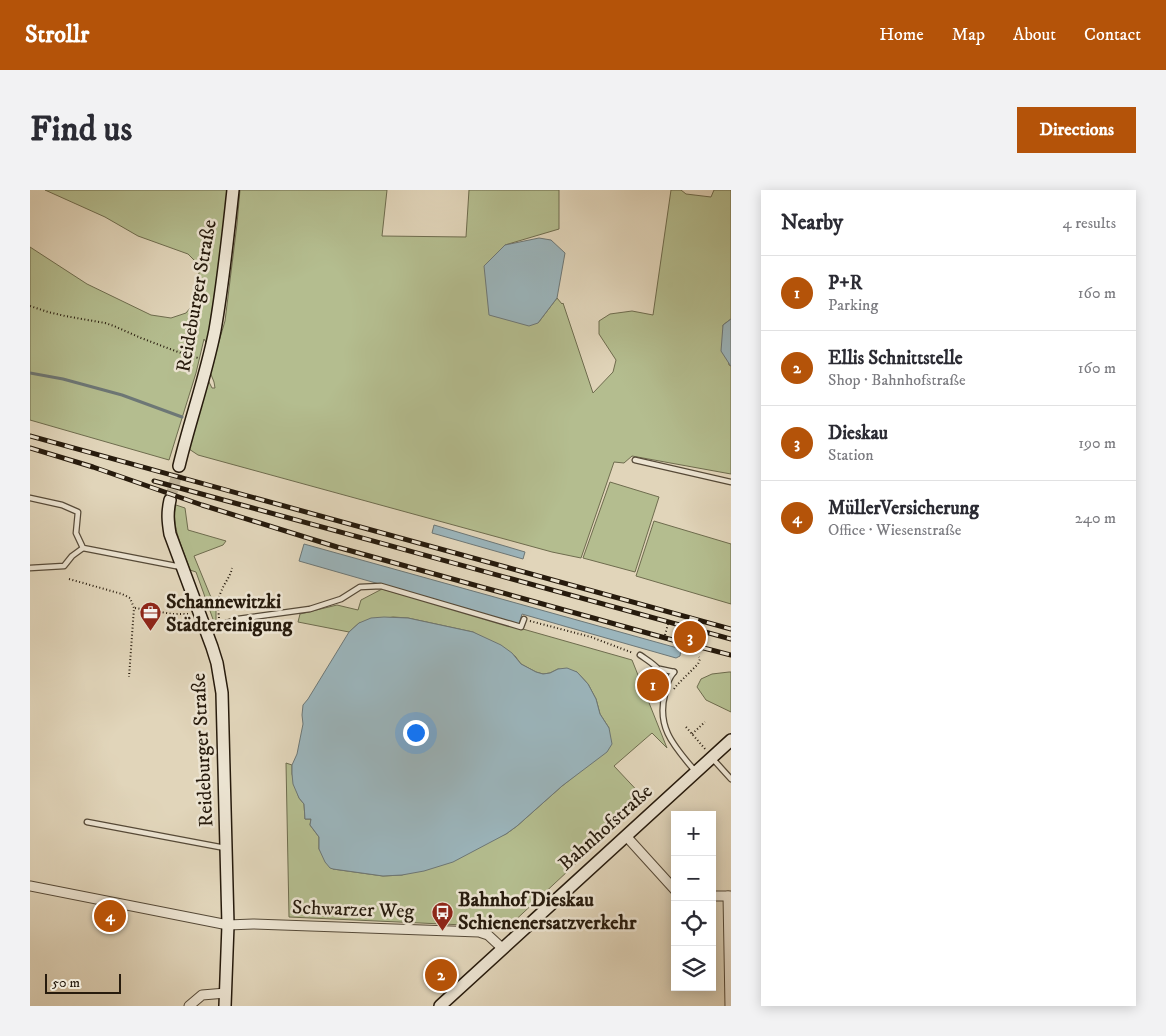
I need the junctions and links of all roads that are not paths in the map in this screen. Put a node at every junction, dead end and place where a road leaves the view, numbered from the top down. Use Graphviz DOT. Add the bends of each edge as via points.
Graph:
graph roads {
  1 [pos="233,190"];
  2 [pos="635,460"];
  3 [pos="179,466"];
  4 [pos="731,482"];
  5 [pos="30,498"];
  6 [pos="170,500"];
  7 [pos="83,548"];
  8 [pos="30,568"];
  9 [pos="182,568"];
  10 [pos="524,619"];
  11 [pos="206,630"];
  12 [pos="640,655"];
  13 [pos="660,669"];
  14 [pos="664,697"];
  15 [pos="731,740"];
  16 [pos="709,754"];
  17 [pos="695,771"];
  18 [pos="731,780"];
  19 [pos="87,822"];
  20 [pos="626,836"];
  21 [pos="226,848"];
  22 [pos="30,886"];
  23 [pos="671,886"];
  24 [pos="716,896"];
  25 [pos="730,896"];
  26 [pos="228,925"];
  27 [pos="502,948"];
  28 [pos="226,993"];
  29 [pos="443,1005"];
  30 [pos="188,1006"];
  31 [pos="225,1006"];
  32 [pos="730,1006"];
  1 -- 3 [label="main road, Reideburger Straße" via="215,330"];
  2 -- 4 [label="lane"];
  5 -- 7 [label="lane" via="78,512 76,533"];
  6 -- 9 [label="main road, Reideburger Straße" via="168,523"];
  7 -- 8 [label="lane" via="64,566"];
  7 -- 9 [label="lane"];
  9 -- 11 [label="main road, Reideburger Straße"];
  10 -- 11 [label="lane" via="521,627 381,586 360,587 341,599 310,610 238,619"];
  11 -- 21 [label="main road, Reideburger Straße" via="217,662 222,693"];
  12 -- 13 [label="lane"];
  13 -- 14 [label="lane"];
  13 -- 14 [label="lane" via="674,672"];
  14 -- 17 [label="lane" via="662,712 667,734"];
  15 -- 16 [label="main road, Bahnhofstraße"];
  16 -- 17 [label="main road, Bahnhofstraße"];
  16 -- 18 [label="lane"];
  17 -- 20 [label="main road, Bahnhofstraße"];
  19 -- 21 [label="lane"];
  20 -- 23 [label="street"];
  20 -- 27 [label="main road, Bahnhofstraße"];
  21 -- 26 [label="main road, Reideburger Straße"];
  22 -- 26 [label="street, Schwarzer Weg"];
  24 -- 25 [label="street"];
  25 -- 32 [label="street"];
  26 -- 27 [label="street, Schwarzer Weg" via="479,932 488,935"];
  26 -- 28 [label="main road, Reideburger Straße"];
  27 -- 29 [label="main road, Bahnhofstraße"];
  28 -- 30 [label="street" via="202,995"];
  28 -- 31 [label="main road, Reideburger Straße"];
}
